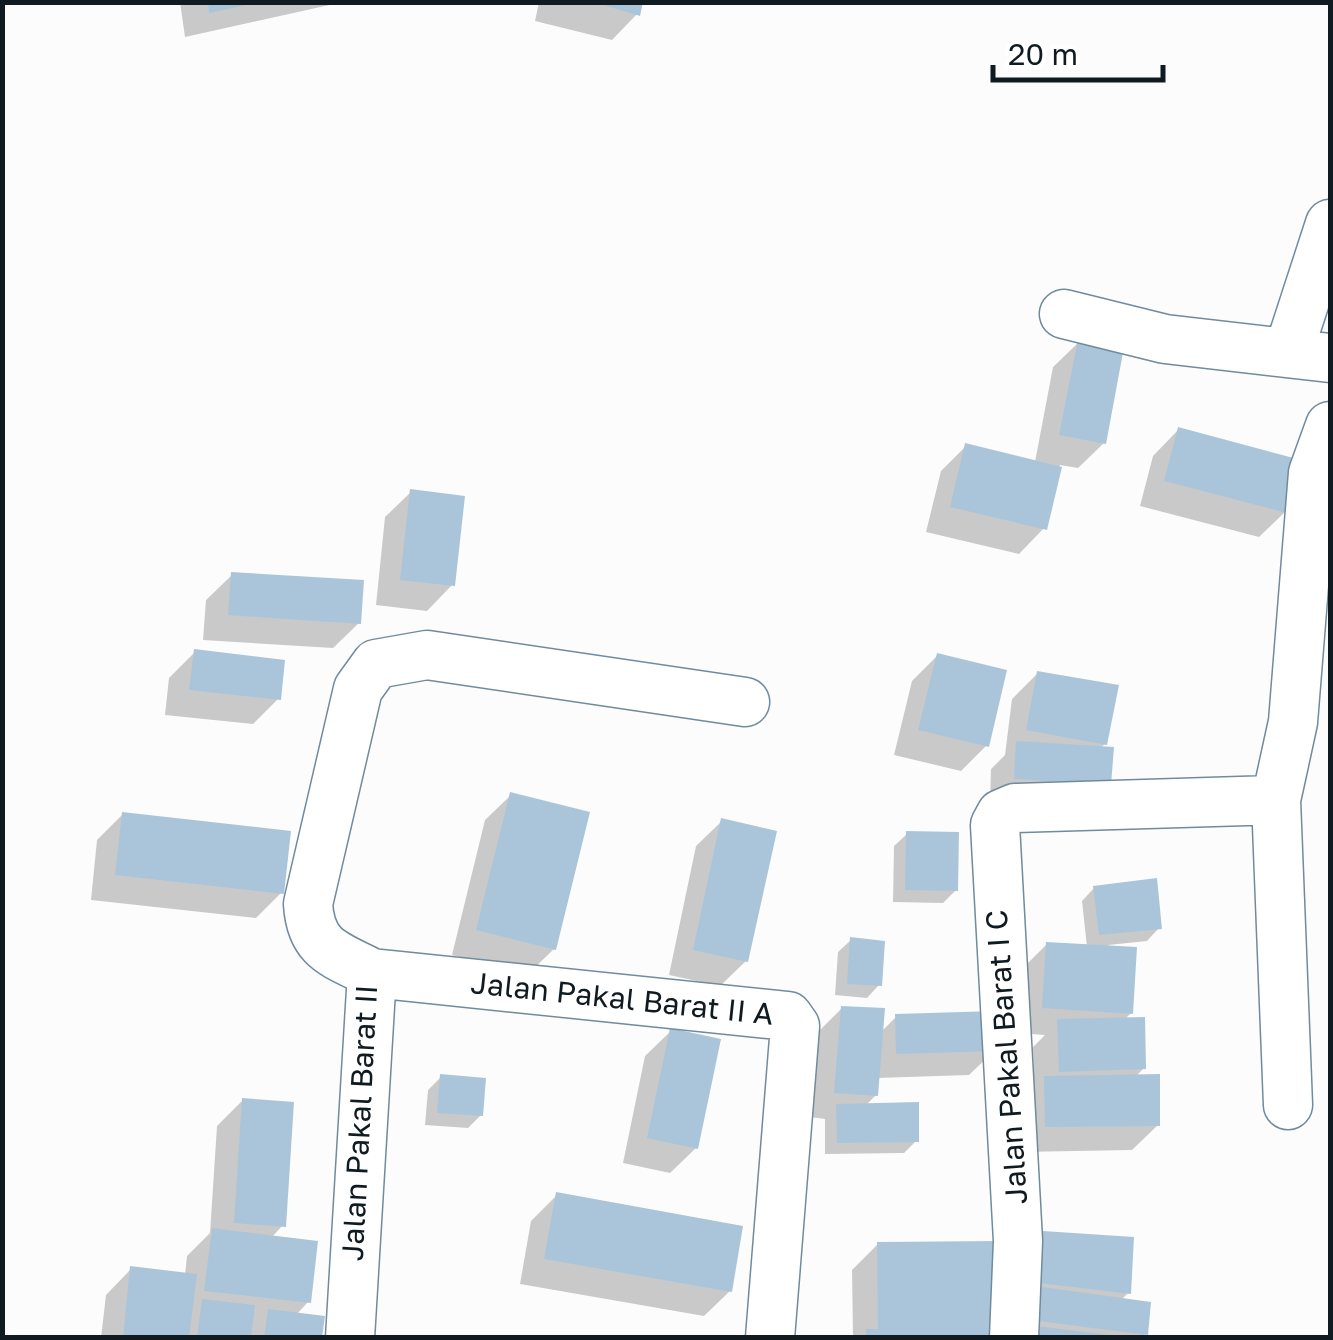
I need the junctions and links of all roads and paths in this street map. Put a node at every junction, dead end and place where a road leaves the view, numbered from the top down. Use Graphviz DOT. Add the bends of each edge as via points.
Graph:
graph roads {
  1 [pos="1330,224"];
  2 [pos="1064,314"];
  3 [pos="1309,355"];
  4 [pos="1330,426"];
  5 [pos="744,702"];
  6 [pos="1276,800"];
  7 [pos="372,973"];
  8 [pos="1288,1105"];
  9 [pos="350,1338"];
  10 [pos="770,1338"];
  11 [pos="1014,1338"];
  1 -- 3 [label="street"];
  2 -- 3 [label="street" via="1165,339"];
  4 -- 6 [label="street" via="1313,473 1294,722"];
  5 -- 7 [label="street, Jalan Pakal Barat II" via="427,655 376,664 358,689 308,904 310,928 322,947"];
  6 -- 8 [label="street"];
  6 -- 11 [label="street, Jalan Pakal Barat I C" via="1035,806 1001,814 994,840 1018,1240"];
  7 -- 9 [label="street, Jalan Pakal Barat II"];
  7 -- 10 [label="street, Jalan Pakal Barat II A" via="788,1016 795,1026"];
}
